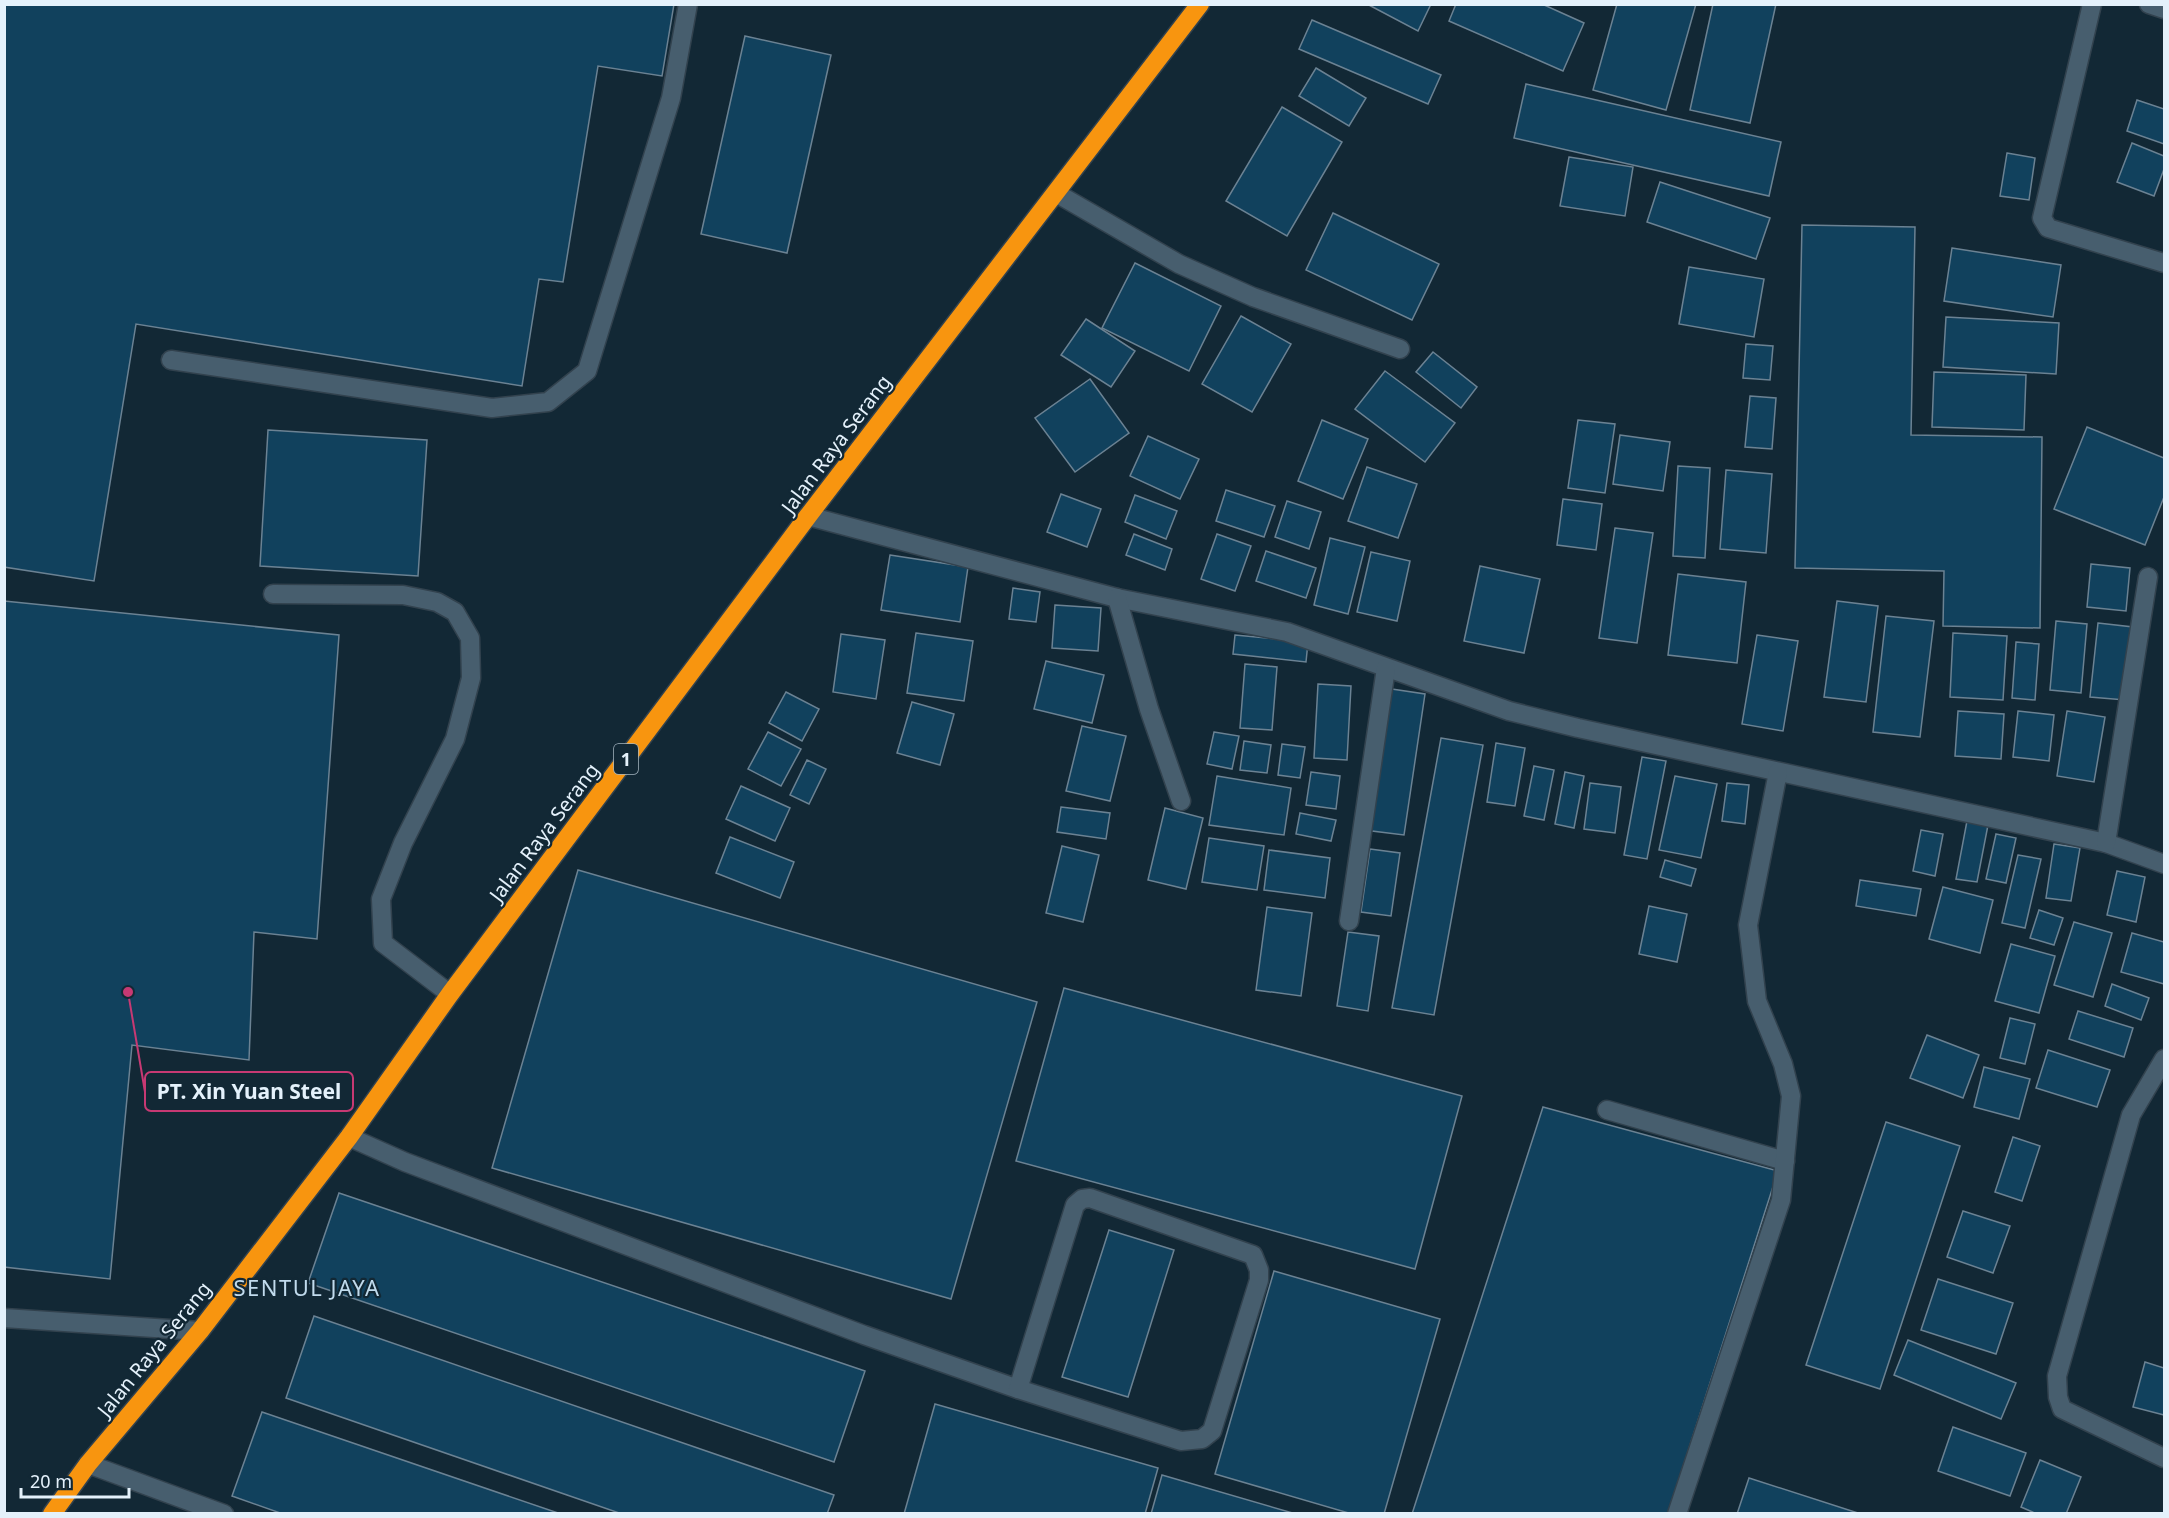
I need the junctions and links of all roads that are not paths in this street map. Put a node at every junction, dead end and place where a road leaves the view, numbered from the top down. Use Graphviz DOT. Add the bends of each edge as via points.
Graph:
graph roads {
  1 [pos="688,4"];
  2 [pos="1200,4"];
  3 [pos="2092,4"];
  4 [pos="2149,4"];
  5 [pos="2164,9"];
  6 [pos="1056,193"];
  7 [pos="2164,263"];
  8 [pos="1400,349"];
  9 [pos="171,360"];
  10 [pos="808,516"];
  11 [pos="2148,577"];
  12 [pos="273,594"];
  13 [pos="1117,598"];
  14 [pos="1386,668"];
  15 [pos="1778,772"];
  16 [pos="1181,801"];
  17 [pos="2106,843"];
  18 [pos="2164,864"];
  19 [pos="1349,921"];
  20 [pos="450,994"];
  21 [pos="2164,1059"];
  22 [pos="1606,1110"];
  23 [pos="349,1137"];
  24 [pos="1785,1161"];
  25 [pos="4,1318"];
  26 [pos="200,1331"];
  27 [pos="1018,1389"];
  28 [pos="2164,1458"];
  29 [pos="88,1464"];
  30 [pos="52,1514"];
  31 [pos="224,1514"];
  32 [pos="1677,1514"];
  1 -- 9 [label="street" via="671,98 587,371 548,402 492,408"];
  2 -- 6 [label="highway, Jalan Raya Serang / 1"];
  3 -- 7 [label="street" via="2042,218 2048,228"];
  4 -- 5 [label="street"];
  6 -- 8 [label="street" via="1179,264 1252,297"];
  6 -- 10 [label="highway, Jalan Raya Serang / 1"];
  10 -- 13 [label="street"];
  10 -- 20 [label="highway, Jalan Raya Serang / 1"];
  11 -- 17 [label="street"];
  12 -- 20 [label="street" via="403,595 437,602 455,612 470,638 471,678 455,739 403,843 381,899 382,943"];
  13 -- 14 [label="street" via="1287,632"];
  13 -- 16 [label="street"];
  14 -- 15 [label="street" via="1509,711"];
  14 -- 19 [label="street"];
  15 -- 17 [label="street"];
  15 -- 24 [label="street" via="1748,925 1757,1001 1784,1064 1791,1096"];
  17 -- 18 [label="street"];
  20 -- 23 [label="highway, Jalan Raya Serang / 1"];
  21 -- 28 [label="street" via="2131,1115 2057,1376 2062,1409"];
  22 -- 24 [label="street"];
  23 -- 26 [label="highway, Jalan Raya Serang / 1"];
  23 -- 27 [label="street" via="405,1162 853,1331"];
  24 -- 32 [label="street" via="1780,1200"];
  25 -- 26 [label="street"];
  26 -- 29 [label="highway, Jalan Raya Serang / 1"];
  27 -- 27 [label="street" via="1181,1441 1202,1439 1212,1431 1258,1280 1253,1255 1090,1198 1082,1199 1075,1205"];
  29 -- 30 [label="highway, Jalan Raya Serang / 1"];
  29 -- 31 [label="street"];
}
